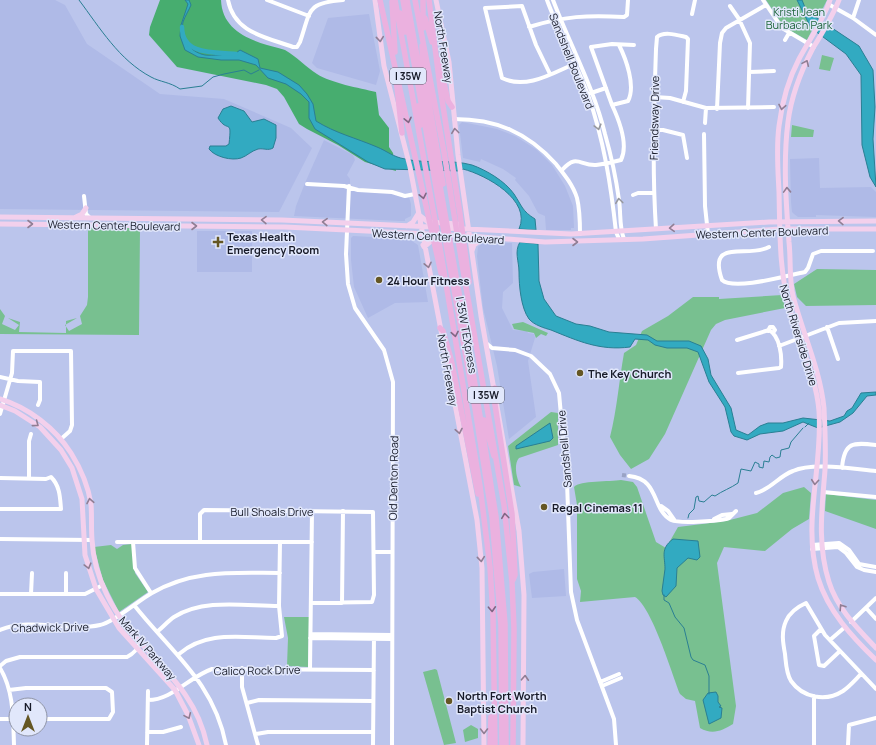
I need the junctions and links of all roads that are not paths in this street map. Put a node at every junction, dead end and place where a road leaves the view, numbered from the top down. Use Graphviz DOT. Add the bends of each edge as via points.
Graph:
graph roads {
  1 [pos="228,0"];
  2 [pos="267,0"];
  3 [pos="343,0"];
  4 [pos="375,0"];
  5 [pos="380,0"];
  6 [pos="391,0"];
  7 [pos="395,0"];
  8 [pos="403,0"];
  9 [pos="407,0"];
  10 [pos="415,0"];
  11 [pos="422,0"];
  12 [pos="429,0"];
  13 [pos="436,0"];
  14 [pos="547,0"];
  15 [pos="553,0"];
  16 [pos="628,0"];
  17 [pos="695,0"];
  18 [pos="763,0"];
  19 [pos="839,0"];
  20 [pos="859,0"];
  21 [pos="829,2"];
  22 [pos="766,4"];
  23 [pos="730,6"];
  24 [pos="836,8"];
  25 [pos="692,14"];
  26 [pos="309,16"];
  27 [pos="853,18"];
  28 [pos="554,19"];
  29 [pos="560,19"];
  30 [pos="739,19"];
  31 [pos="529,28"];
  32 [pos="790,33"];
  33 [pos="876,35"];
  34 [pos="785,40"];
  35 [pos="808,44"];
  36 [pos="619,45"];
  37 [pos="634,45"];
  38 [pos="814,47"];
  39 [pos="574,64"];
  40 [pos="774,71"];
  41 [pos="749,72"];
  42 [pos="550,74"];
  43 [pos="606,88"];
  44 [pos="590,93"];
  45 [pos="655,97"];
  46 [pos="683,102"];
  47 [pos="612,105"];
  48 [pos="452,107"];
  49 [pos="774,107"];
  50 [pos="706,108"];
  51 [pos="748,108"];
  52 [pos="717,109"];
  53 [pos="454,118"];
  54 [pos="705,123"];
  55 [pos="653,130"];
  56 [pos="402,133"];
  57 [pos="704,134"];
  58 [pos="434,151"];
  59 [pos="447,151"];
  60 [pos="687,158"];
  61 [pos="609,163"];
  62 [pos="562,170"];
  63 [pos="778,171"];
  64 [pos="786,171"];
  65 [pos="441,179"];
  66 [pos="307,184"];
  67 [pos="349,186"];
  68 [pos="654,193"];
  69 [pos="415,194"];
  70 [pos="633,195"];
  71 [pos="84,196"];
  72 [pos="86,208"];
  73 [pos="779,208"];
  74 [pos="466,209"];
  75 [pos="437,213"];
  76 [pos="418,214"];
  77 [pos="1,217"];
  78 [pos="76,217"];
  79 [pos="88,217"];
  80 [pos="150,218"];
  81 [pos="225,219"];
  82 [pos="287,220"];
  83 [pos="876,221"];
  84 [pos="769,222"];
  85 [pos="780,222"];
  86 [pos="788,222"];
  87 [pos="347,223"];
  88 [pos="0,224"];
  89 [pos="85,225"];
  90 [pos="144,225"];
  91 [pos="225,226"];
  92 [pos="407,226"];
  93 [pos="707,226"];
  94 [pos="287,227"];
  95 [pos="421,227"];
  96 [pos="469,229"];
  97 [pos="656,229"];
  98 [pos="780,229"];
  99 [pos="788,229"];
  100 [pos="800,229"];
  101 [pos="876,229"];
  102 [pos="346,230"];
  103 [pos="764,230"];
  104 [pos="619,232"];
  105 [pos="412,233"];
  106 [pos="422,234"];
  107 [pos="564,234"];
  108 [pos="580,234"];
  109 [pos="708,234"];
  110 [pos="469,236"];
  111 [pos="484,238"];
  112 [pos="622,239"];
  113 [pos="545,242"];
  114 [pos="780,242"];
  115 [pos="789,242"];
  116 [pos="769,246"];
  117 [pos="424,247"];
  118 [pos="438,248"];
  119 [pos="449,249"];
  120 [pos="873,251"];
  121 [pos="472,252"];
  122 [pos="791,275"];
  123 [pos="782,278"];
  124 [pos="876,321"];
  125 [pos="827,327"];
  126 [pos="440,328"];
  127 [pos="806,335"];
  128 [pos="798,338"];
  129 [pos="737,340"];
  130 [pos="486,342"];
  131 [pos="779,346"];
  132 [pos="499,349"];
  133 [pos="488,357"];
  134 [pos="838,359"];
  135 [pos="472,366"];
  136 [pos="738,373"];
  137 [pos="0,377"];
  138 [pos="10,380"];
  139 [pos="495,388"];
  140 [pos="1,403"];
  141 [pos="38,405"];
  142 [pos="822,413"];
  143 [pos="0,414"];
  144 [pos="823,430"];
  145 [pos="31,434"];
  146 [pos="61,439"];
  147 [pos="876,445"];
  148 [pos="498,463"];
  149 [pos="817,467"];
  150 [pos="825,468"];
  151 [pos="842,468"];
  152 [pos="876,471"];
  153 [pos="629,476"];
  154 [pos="0,478"];
  155 [pos="29,478"];
  156 [pos="823,492"];
  157 [pos="756,493"];
  158 [pos="876,497"];
  159 [pos="0,509"];
  160 [pos="312,511"];
  161 [pos="343,511"];
  162 [pos="734,513"];
  163 [pos="0,539"];
  164 [pos="83,540"];
  165 [pos="92,540"];
  166 [pos="200,541"];
  167 [pos="117,542"];
  168 [pos="133,542"];
  169 [pos="280,542"];
  170 [pos="312,542"];
  171 [pos="821,546"];
  172 [pos="488,547"];
  173 [pos="812,547"];
  174 [pos="374,552"];
  175 [pos="392,552"];
  176 [pos="876,567"];
  177 [pos="876,572"];
  178 [pos="32,573"];
  179 [pos="66,573"];
  180 [pos="280,573"];
  181 [pos="512,582"];
  182 [pos="103,586"];
  183 [pos="96,589"];
  184 [pos="151,593"];
  185 [pos="0,594"];
  186 [pos="31,594"];
  187 [pos="66,594"];
  188 [pos="876,598"];
  189 [pos="311,603"];
  190 [pos="342,604"];
  191 [pos="134,605"];
  192 [pos="279,606"];
  193 [pos="866,608"];
  194 [pos="118,615"];
  195 [pos="112,619"];
  196 [pos="876,619"];
  197 [pos="851,622"];
  198 [pos="845,627"];
  199 [pos="821,629"];
  200 [pos="0,630"];
  201 [pos="158,632"];
  202 [pos="311,636"];
  203 [pos="374,637"];
  204 [pos="392,637"];
  205 [pos="830,640"];
  206 [pos="140,642"];
  207 [pos="137,648"];
  208 [pos="876,648"];
  209 [pos="840,651"];
  210 [pos="152,654"];
  211 [pos="179,654"];
  212 [pos="876,660"];
  213 [pos="494,665"];
  214 [pos="0,667"];
  215 [pos="242,668"];
  216 [pos="616,668"];
  217 [pos="310,669"];
  218 [pos="374,670"];
  219 [pos="861,674"];
  220 [pos="196,676"];
  221 [pos="601,684"];
  222 [pos="181,687"];
  223 [pos="876,689"];
  224 [pos="9,690"];
  225 [pos="174,690"];
  226 [pos="148,691"];
  227 [pos="514,695"];
  228 [pos="814,696"];
  229 [pos="10,697"];
  230 [pos="148,700"];
  231 [pos="373,701"];
  232 [pos="247,703"];
  233 [pos="616,706"];
  234 [pos="610,708"];
  235 [pos="876,718"];
  236 [pos="48,719"];
  237 [pos="181,727"];
  238 [pos="147,732"];
  239 [pos="373,732"];
  240 [pos="256,734"];
  241 [pos="147,745"];
  242 [pos="199,745"];
  243 [pos="207,745"];
  244 [pos="226,745"];
  245 [pos="258,745"];
  246 [pos="373,745"];
  247 [pos="392,745"];
  248 [pos="484,745"];
  249 [pos="490,745"];
  250 [pos="495,745"];
  251 [pos="502,745"];
  252 [pos="506,745"];
  253 [pos="514,745"];
  254 [pos="517,745"];
  255 [pos="523,745"];
  256 [pos="616,745"];
  257 [pos="814,745"];
  258 [pos="848,745"];
  1 -- 26 [label="street" via="232,15 241,26 297,47"];
  2 -- 26 [label="street"];
  3 -- 26 [label="street" via="322,2 314,6"];
  4 -- 56 [label="main road, North Freeway, one-way" via="384,66"];
  5 -- 118 [label="highway, one-way" via="427,215"];
  6 -- 56 [label="highway"];
  7 -- 58 [label="highway" via="401,15 424,142"];
  7 -- 65 [label="highway, North Freeway / I 35W" via="422,151"];
  8 -- 58 [label="highway"];
  9 -- 58 [label="highway"];
  10 -- 59 [label="highway, North Freeway / I 35W"];
  11 -- 48 [label="highway" via="426,23 442,69 448,101"];
  11 -- 58 [label="highway" via="422,53"];
  12 -- 59 [label="highway"];
  13 -- 48 [label="main road, North Freeway" via="449,62"];
  14 -- 28 [label="street, Sandshell Boulevard"];
  15 -- 29 [label="street, Sandshell Boulevard"];
  16 -- 29 [label="street" via="626,16"];
  17 -- 25 [label="street"];
  18 -- 22 [label="street"];
  19 -- 24 [label="main road, North Riverside Drive"];
  20 -- 27 [label="street"];
  21 -- 24 [label="street"];
  21 -- 35 [label="main road, North Riverside Drive"];
  22 -- 30 [label="street"];
  22 -- 32 [label="street" via="776,21"];
  23 -- 30 [label="street"];
  24 -- 27 [label="street"];
  24 -- 38 [label="main road, North Riverside Drive"];
  27 -- 33 [label="street"];
  28 -- 29 [label="street"];
  28 -- 31 [label="street"];
  28 -- 39 [label="street, Sandshell Boulevard"];
  29 -- 44 [label="street, Sandshell Boulevard"];
  30 -- 41 [label="street" via="750,43"];
  30 -- 52 [label="street" via="726,28 721,37"];
  31 -- 42 [label="street"];
  31 -- 42 [label="street" via="522,6 485,8 502,78 516,82 541,79"];
  32 -- 34 [label="street"];
  32 -- 35 [label="street"];
  35 -- 38 [label="street"];
  35 -- 63 [label="main road, North Riverside Drive, one-way" via="798,60 786,91 779,127"];
  36 -- 37 [label="street"];
  36 -- 43 [label="street" via="592,46"];
  36 -- 47 [label="street" via="630,76 630,97 628,101"];
  64 -- 38 [label="main road, North Riverside Drive, one-way" via="787,132 792,99"];
  39 -- 42 [label="street"];
  39 -- 44 [label="street, Sandshell Boulevard"];
  40 -- 41 [label="street"];
  41 -- 51 [label="street"];
  43 -- 44 [label="street"];
  43 -- 47 [label="street"];
  44 -- 61 [label="street, Sandshell Boulevard"];
  45 -- 46 [label="street"];
  45 -- 46 [label="street, Friendsway Drive" via="657,37 661,34 687,38 686,91"];
  45 -- 55 [label="street, Friendsway Drive"];
  46 -- 50 [label="street"];
  47 -- 61 [label="street" via="622,136 624,154 622,160"];
  48 -- 53 [label="main road, North Freeway"];
  49 -- 51 [label="street"];
  50 -- 52 [label="street"];
  50 -- 54 [label="street"];
  51 -- 52 [label="street"];
  53 -- 62 [label="street" via="477,120 518,132"];
  74 -- 53 [label="main road, North Freeway, one-way"];
  55 -- 60 [label="street" via="683,136"];
  55 -- 68 [label="street, Friendsway Drive"];
  56 -- 69 [label="main road, North Freeway"];
  57 -- 93 [label="street"];
  58 -- 65 [label="highway"];
  59 -- 65 [label="highway, North Freeway / I 35W"];
  61 -- 62 [label="street" via="594,165 578,160 571,162"];
  61 -- 104 [label="street, Sandshell Boulevard"];
  62 -- 108 [label="street" via="577,198"];
  63 -- 64 [label="main road"];
  63 -- 73 [label="main road, North Riverside Drive"];
  86 -- 64 [label="main road, North Riverside Drive, one-way"];
  65 -- 75 [label="highway, North Freeway / I 35W"];
  65 -- 119 [label="highway, I 35W TEXpress"];
  65 -- 148 [label="highway, North Freeway / I 35W" via="457,214"];
  66 -- 67 [label="street"];
  67 -- 69 [label="street" via="358,190 392,192 405,196"];
  67 -- 87 [label="street, Old Denton Road"];
  68 -- 70 [label="street"];
  68 -- 97 [label="street, Friendsway Drive"];
  69 -- 76 [label="main road, North Freeway"];
  71 -- 72 [label="street"];
  72 -- 78 [label="main road"];
  72 -- 79 [label="street"];
  73 -- 84 [label="main road"];
  73 -- 85 [label="main road, North Riverside Drive"];
  74 -- 76 [label="main road" via="465,219 456,224 428,222"];
  74 -- 96 [label="main road, North Freeway"];
  75 -- 118 [label="highway, North Freeway / I 35W"];
  75 -- 119 [label="highway, I 35W TEXpress"];
  76 -- 92 [label="main road"];
  76 -- 95 [label="main road, North Freeway"];
  77 -- 78 [label="main road, Western Center Boulevard"];
  77 -- 88 [label="main road"];
  78 -- 79 [label="main road, Western Center Boulevard"];
  79 -- 80 [label="main road, Western Center Boulevard"];
  79 -- 89 [label="main road"];
  80 -- 81 [label="main road, Western Center Boulevard"];
  80 -- 90 [label="main road"];
  82 -- 81 [label="main road, Western Center Boulevard, one-way"];
  81 -- 91 [label="main road"];
  87 -- 82 [label="main road, Western Center Boulevard, one-way"];
  82 -- 94 [label="main road"];
  83 -- 86 [label="main road, Western Center Boulevard, one-way"];
  84 -- 85 [label="main road, Western Center Boulevard"];
  84 -- 93 [label="main road, Western Center Boulevard"];
  85 -- 86 [label="main road, Western Center Boulevard"];
  85 -- 98 [label="main road, North Riverside Drive"];
  86 -- 99 [label="main road, North Riverside Drive"];
  87 -- 92 [label="main road, Western Center Boulevard"];
  87 -- 102 [label="street, Old Denton Road"];
  88 -- 89 [label="main road, Western Center Boulevard, one-way"];
  89 -- 90 [label="main road, Western Center Boulevard"];
  90 -- 91 [label="main road, Western Center Boulevard, one-way"];
  91 -- 94 [label="main road, Western Center Boulevard"];
  92 -- 95 [label="main road, Western Center Boulevard"];
  93 -- 97 [label="main road, Western Center Boulevard, one-way"];
  93 -- 109 [label="street"];
  94 -- 102 [label="main road, Western Center Boulevard"];
  95 -- 96 [label="main road, Western Center Boulevard"];
  95 -- 106 [label="main road, North Freeway"];
  96 -- 107 [label="main road, Western Center Boulevard"];
  96 -- 110 [label="main road, North Freeway"];
  97 -- 104 [label="main road, Western Center Boulevard"];
  98 -- 99 [label="main road, Western Center Boulevard"];
  98 -- 103 [label="main road, Western Center Boulevard"];
  98 -- 114 [label="main road, North Riverside Drive"];
  99 -- 100 [label="main road, Western Center Boulevard"];
  99 -- 115 [label="main road, North Riverside Drive"];
  100 -- 101 [label="main road, Western Center Boulevard"];
  100 -- 115 [label="main road" via="792,234"];
  102 -- 105 [label="main road, Western Center Boulevard"];
  102 -- 175 [label="street, Old Denton Road" via="347,274 355,308 384,350 393,382"];
  103 -- 109 [label="main road, Western Center Boulevard"];
  103 -- 114 [label="main road" via="774,233"];
  104 -- 108 [label="main road, Western Center Boulevard"];
  104 -- 112 [label="street, Sandshell Boulevard"];
  105 -- 106 [label="main road, Western Center Boulevard"];
  105 -- 117 [label="main road" via="420,237"];
  106 -- 110 [label="main road, Western Center Boulevard"];
  106 -- 117 [label="main road, North Freeway"];
  107 -- 108 [label="main road, Western Center Boulevard"];
  107 -- 113 [label="main road" via="562,238"];
  109 -- 112 [label="main road, Western Center Boulevard"];
  110 -- 111 [label="main road, Western Center Boulevard"];
  110 -- 121 [label="main road, North Freeway"];
  111 -- 113 [label="main road, Western Center Boulevard"];
  111 -- 121 [label="main road" via="474,245"];
  113 -- 112 [label="main road, Western Center Boulevard, one-way"];
  114 -- 123 [label="main road, North Riverside Drive"];
  115 -- 122 [label="main road, North Riverside Drive"];
  116 -- 123 [label="street" via="763,250 728,252 722,255 718,265 722,280 727,283"];
  117 -- 121 [label="main road" via="434,241 462,242"];
  117 -- 126 [label="main road, North Freeway, one-way"];
  118 -- 172 [label="highway, North Freeway / I 35W, one-way" via="480,486"];
  119 -- 135 [label="highway, I 35W TEXpress"];
  119 -- 251 [label="highway, I 35W TEXpress" via="495,546 501,625"];
  120 -- 122 [label="street" via="816,252 807,270"];
  121 -- 130 [label="main road, North Freeway"];
  122 -- 123 [label="street"];
  122 -- 127 [label="main road, North Riverside Drive" via="794,297"];
  123 -- 128 [label="main road, North Riverside Drive"];
  124 -- 125 [label="street" via="846,322"];
  125 -- 127 [label="street"];
  125 -- 134 [label="street"];
  126 -- 172 [label="highway" via="451,359 485,543"];
  126 -- 248 [label="main road, North Freeway, one-way" via="480,542 484,638"];
  127 -- 128 [label="street"];
  127 -- 142 [label="main road, North Riverside Drive" via="820,386"];
  128 -- 131 [label="street"];
  128 -- 142 [label="main road, North Riverside Drive" via="813,377"];
  129 -- 131 [label="street" via="771,332"];
  130 -- 132 [label="street, Sandshell Drive" via="492,348"];
  130 -- 133 [label="main road"];
  131 -- 136 [label="street" via="783,359 781,367"];
  132 -- 133 [label="street"];
  132 -- 221 [label="street, Sandshell Drive" via="515,350 531,356 550,374 559,393 567,482 572,592 577,620"];
  133 -- 139 [label="main road"];
  135 -- 148 [label="highway" via="493,455"];
  135 -- 252 [label="highway, I 35W TEXpress" via="499,544 504,624"];
  137 -- 138 [label="street"];
  138 -- 140 [label="street"];
  138 -- 141 [label="street" via="40,382"];
  138 -- 146 [label="street" via="13,351 72,351 72,425"];
  139 -- 181 [label="highway" via="493,392 512,514 515,575"];
  255 -- 139 [label="main road, one-way" via="523,577 515,507"];
  140 -- 143 [label="street"];
  140 -- 146 [label="main road, Mark IV Parkway" via="36,417"];
  140 -- 164 [label="main road, Mark IV Parkway, one-way" via="40,427 61,450 72,468 82,499"];
  142 -- 144 [label="main road, North Riverside Drive"];
  144 -- 149 [label="main road, North Riverside Drive"];
  144 -- 150 [label="main road, North Riverside Drive"];
  145 -- 155 [label="street"];
  165 -- 146 [label="main road, Mark IV Parkway, one-way" via="91,504 86,483 80,468"];
  147 -- 151 [label="street" via="857,443 848,447 843,454"];
  181 -- 148 [label="highway, I 35W, one-way"];
  149 -- 150 [label="street"];
  149 -- 157 [label="street" via="793,470 764,491"];
  149 -- 173 [label="main road, North Riverside Drive, one-way"];
  150 -- 151 [label="street"];
  150 -- 156 [label="main road, North Riverside Drive"];
  151 -- 152 [label="street"];
  153 -- 162 [label="street" via="646,482 661,506 675,521 687,523"];
  154 -- 155 [label="street"];
  155 -- 159 [label="street" via="51,477 56,482 60,494 61,509"];
  156 -- 158 [label="street"];
  156 -- 171 [label="main road, North Riverside Drive"];
  160 -- 161 [label="street, Bull Shoals Drive"];
  160 -- 166 [label="street, Bull Shoals Drive" via="203,510 200,514"];
  160 -- 170 [label="street"];
  161 -- 174 [label="street, Bull Shoals Drive" via="373,512"];
  161 -- 190 [label="street"];
  163 -- 164 [label="street"];
  164 -- 165 [label="street"];
  164 -- 183 [label="main road, Mark IV Parkway, one-way"];
  165 -- 182 [label="main road, Mark IV Parkway" via="94,558"];
  166 -- 168 [label="street"];
  166 -- 169 [label="street"];
  167 -- 168 [label="street"];
  168 -- 184 [label="street" via="135,568"];
  169 -- 170 [label="street"];
  169 -- 180 [label="street"];
  170 -- 189 [label="street"];
  171 -- 173 [label="street"];
  171 -- 176 [label="street" via="839,543 849,550 859,564"];
  171 -- 177 [label="street" via="838,547 857,567"];
  197 -- 171 [label="main road, North Riverside Drive, one-way" via="832,590"];
  172 -- 213 [label="highway, North Freeway / I 35W, one-way"];
  173 -- 198 [label="main road, North Riverside Drive" via="823,591"];
  174 -- 175 [label="street"];
  174 -- 190 [label="street" via="372,602"];
  175 -- 204 [label="street, Old Denton Road"];
  178 -- 186 [label="street"];
  179 -- 187 [label="street"];
  180 -- 184 [label="street, Chadwick Drive" via="214,573 190,576"];
  180 -- 192 [label="street"];
  181 -- 227 [label="highway, I 35W"];
  182 -- 183 [label="street"];
  182 -- 194 [label="main road, Mark IV Parkway"];
  183 -- 187 [label="street" via="85,594"];
  183 -- 195 [label="main road, Mark IV Parkway"];
  184 -- 191 [label="street, Chadwick Drive"];
  185 -- 186 [label="street"];
  186 -- 187 [label="street"];
  188 -- 193 [label="street"];
  189 -- 190 [label="street"];
  189 -- 202 [label="street"];
  191 -- 194 [label="street, Chadwick Drive"];
  191 -- 201 [label="street"];
  192 -- 201 [label="street" via="202,606 173,618"];
  192 -- 211 [label="street" via="282,636 208,638 190,645"];
  193 -- 196 [label="street"];
  193 -- 197 [label="street"];
  194 -- 195 [label="street, Chadwick Drive"];
  194 -- 206 [label="main road, Mark IV Parkway"];
  195 -- 200 [label="street, Chadwick Drive" via="99,626 16,625"];
  195 -- 207 [label="main road, Mark IV Parkway"];
  197 -- 198 [label="main road"];
  197 -- 208 [label="main road, North Riverside Drive"];
  198 -- 205 [label="street"];
  198 -- 212 [label="main road, North Riverside Drive"];
  199 -- 205 [label="street"];
  199 -- 209 [label="street" via="814,636 819,665 824,666"];
  199 -- 228 [label="street" via="806,603 794,610 784,626 783,641 791,681 801,691"];
  201 -- 211 [label="street"];
  202 -- 203 [label="street"];
  202 -- 217 [label="street"];
  203 -- 204 [label="street"];
  203 -- 218 [label="street"];
  204 -- 247 [label="street, Old Denton Road"];
  205 -- 209 [label="street"];
  206 -- 207 [label="street"];
  206 -- 210 [label="main road, Mark IV Parkway"];
  207 -- 210 [label="street"];
  207 -- 214 [label="street" via="132,654 122,657 20,657 6,661"];
  207 -- 225 [label="main road, Mark IV Parkway"];
  209 -- 219 [label="street"];
  210 -- 222 [label="main road, Mark IV Parkway"];
  211 -- 220 [label="street"];
  213 -- 249 [label="highway"];
  213 -- 250 [label="highway, North Freeway / I 35W"];
  214 -- 224 [label="street"];
  215 -- 217 [label="street, Calico Rock Drive"];
  215 -- 220 [label="street, Calico Rock Drive" via="212,670"];
  215 -- 232 [label="street" via="242,687"];
  216 -- 221 [label="street" via="620,677"];
  217 -- 218 [label="street, Calico Rock Drive"];
  218 -- 231 [label="street"];
  219 -- 223 [label="street"];
  219 -- 228 [label="street" via="839,693 825,697"];
  220 -- 222 [label="street, Calico Rock Drive"];
  220 -- 244 [label="street" via="216,711"];
  221 -- 234 [label="street, Sandshell Drive"];
  222 -- 225 [label="street, Calico Rock Drive"];
  222 -- 243 [label="main road, Mark IV Parkway" via="198,716"];
  224 -- 229 [label="street"];
  224 -- 236 [label="street" via="106,688 112,692 112,716 107,720"];
  225 -- 230 [label="street, Calico Rock Drive" via="163,698"];
  225 -- 242 [label="main road, Mark IV Parkway, one-way" via="188,715"];
  226 -- 230 [label="street"];
  227 -- 253 [label="highway"];
  227 -- 254 [label="highway" via="517,701"];
  228 -- 257 [label="street"];
  230 -- 238 [label="street"];
  231 -- 232 [label="street" via="259,700"];
  231 -- 239 [label="street"];
  232 -- 240 [label="street"];
  233 -- 234 [label="street"];
  234 -- 256 [label="street, Sandshell Drive" via="615,723"];
  235 -- 258 [label="street" via="849,724"];
  237 -- 238 [label="street" via="163,732"];
  238 -- 241 [label="street"];
  239 -- 240 [label="street" via="280,731"];
  239 -- 246 [label="street"];
  240 -- 245 [label="street"];
}
